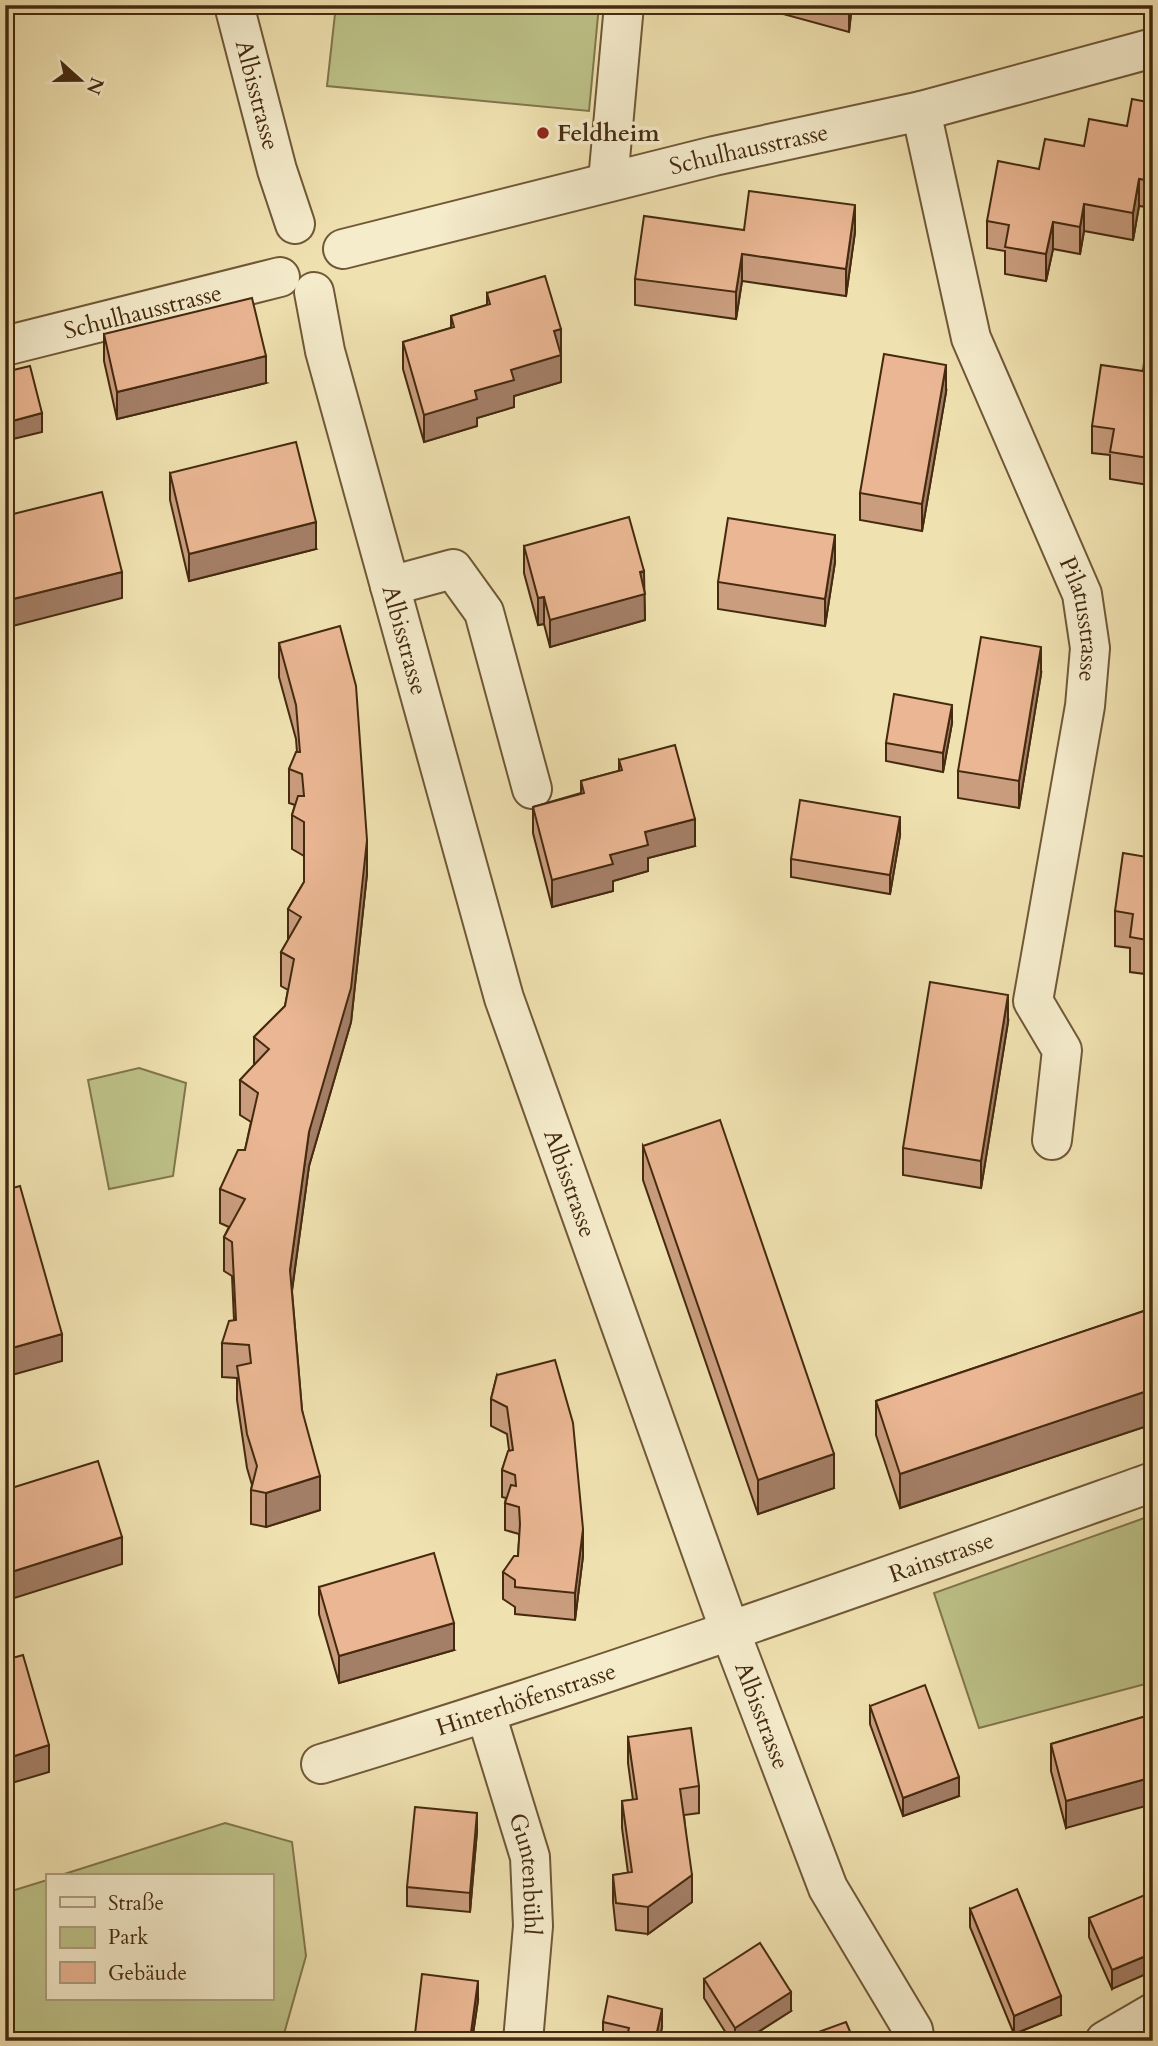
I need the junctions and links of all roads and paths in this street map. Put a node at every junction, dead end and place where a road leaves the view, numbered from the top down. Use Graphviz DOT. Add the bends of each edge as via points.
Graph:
graph roads {
  1 [pos="234,5"];
  2 [pos="624,5"];
  3 [pos="1153,48"];
  4 [pos="921,111"];
  5 [pos="608,181"];
  6 [pos="295,224"];
  7 [pos="343,248"];
  8 [pos="280,277"];
  9 [pos="314,292"];
  10 [pos="5,346"];
  11 [pos="390,586"];
  12 [pos="532,789"];
  13 [pos="1052,1140"];
  14 [pos="1153,1482"];
  15 [pos="730,1631"];
  16 [pos="485,1714"];
  17 [pos="321,1764"];
  18 [pos="1153,2012"];
  19 [pos="523,2041"];
  20 [pos="915,2041"];
  21 [pos="1105,2041"];
  1 -- 6 [label="street, Albisstrasse"];
  2 -- 5 [label="street"];
  3 -- 4 [label="street, Schulhausstrasse"];
  4 -- 5 [label="street, Schulhausstrasse"];
  4 -- 13 [label="street, Pilatusstrasse" via="971,338 1082,594 1090,648 1085,706 1033,1001 1062,1050"];
  5 -- 7 [label="street, Schulhausstrasse"];
  6 -- 7 [label="street" via="310,221 324,225"];
  6 -- 8 [label="street" via="276,243 273,257"];
  7 -- 9 [label="street" via="340,274 332,284"];
  8 -- 9 [label="street" via="295,290"];
  8 -- 10 [label="street, Schulhausstrasse"];
  9 -- 11 [label="street, Albisstrasse" via="325,351"];
  11 -- 12 [label="street" via="453,569 484,612"];
  11 -- 15 [label="street, Albisstrasse" via="504,998"];
  14 -- 15 [label="street, Rainstrasse"];
  15 -- 16 [label="street, Hinterhöfenstrasse"];
  15 -- 20 [label="street, Albisstrasse" via="828,1888 913,2030"];
  16 -- 17 [label="street, Hinterhöfenstrasse"];
  16 -- 19 [label="street, Guntenbühl" via="530,1857 533,1926"];
  18 -- 21 [label="street"];
}
